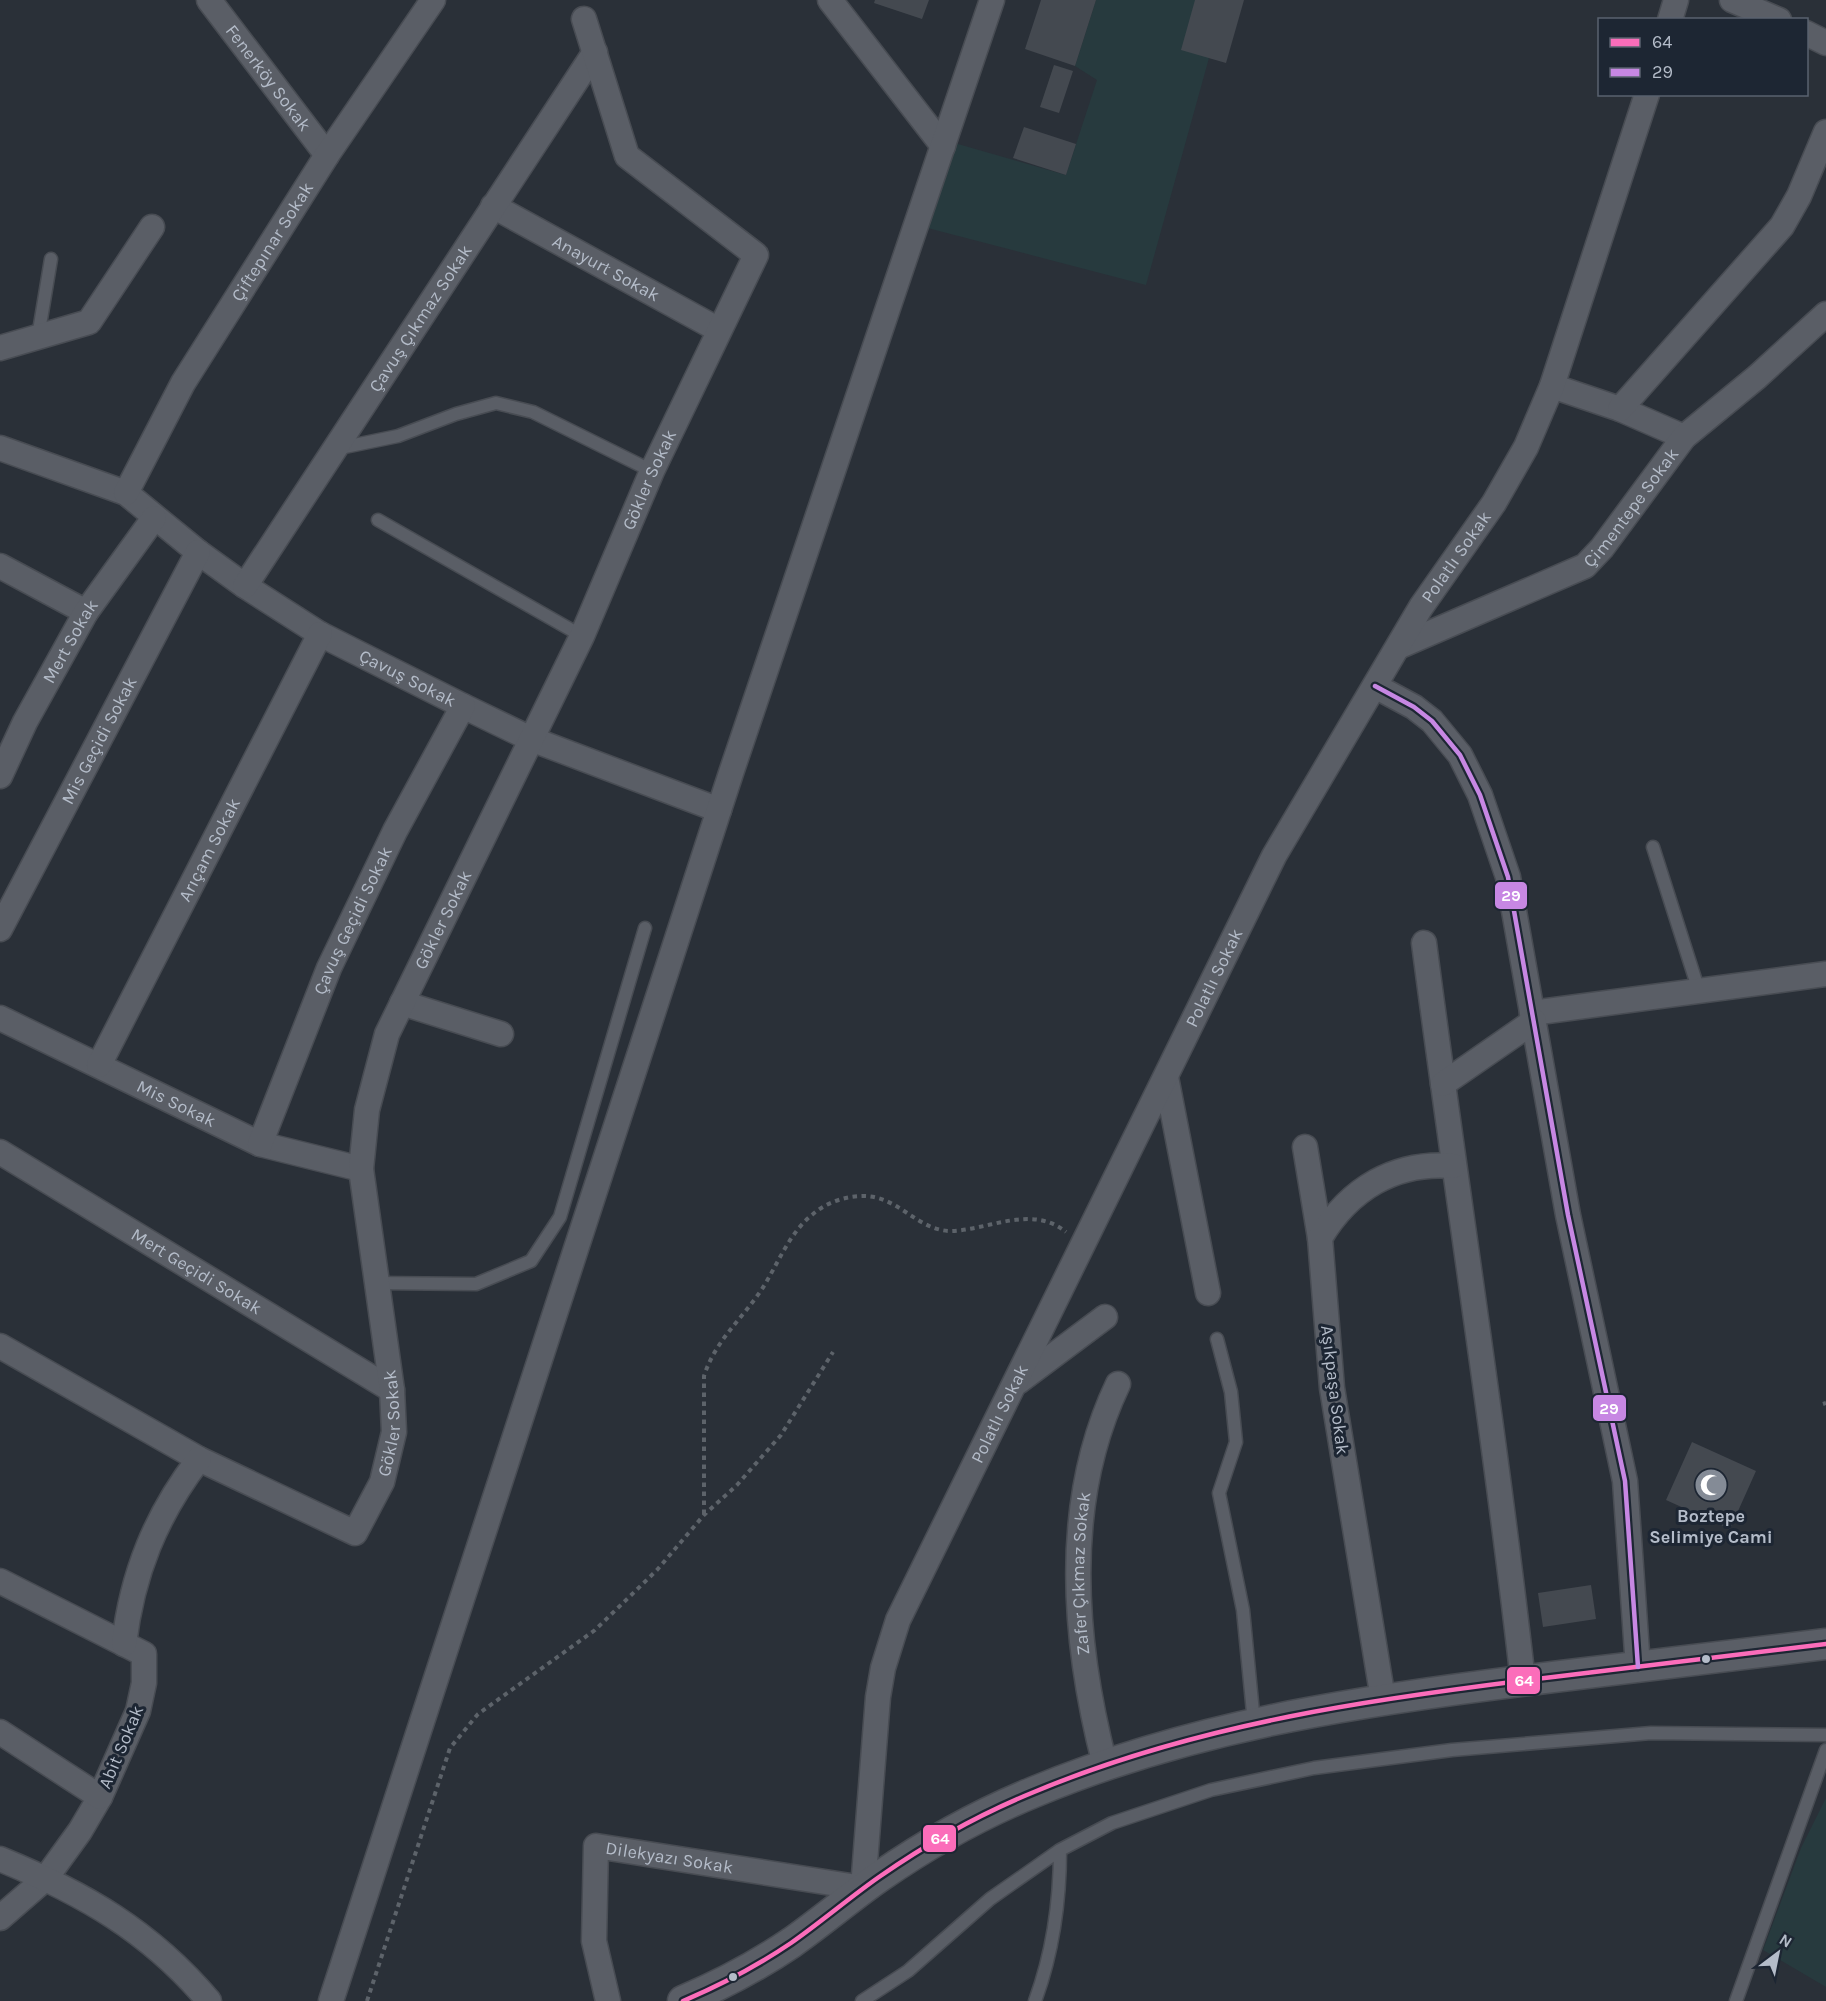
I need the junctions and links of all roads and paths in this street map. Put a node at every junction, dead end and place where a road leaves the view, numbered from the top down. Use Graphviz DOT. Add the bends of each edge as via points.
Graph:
graph roads {
  1 [pos="209,0"];
  2 [pos="830,0"];
  3 [pos="992,0"];
  4 [pos="1676,0"];
  5 [pos="1732,0"];
  6 [pos="430,1"];
  7 [pos="1671,18"];
  8 [pos="1774,18"];
  9 [pos="584,19"];
  10 [pos="1808,34"];
  11 [pos="1826,43"];
  12 [pos="595,52"];
  13 [pos="1646,96"];
  14 [pos="1826,132"];
  15 [pos="943,146"];
  16 [pos="327,155"];
  17 [pos="494,206"];
  18 [pos="152,227"];
  19 [pos="51,259"];
  20 [pos="1826,314"];
  21 [pos="719,330"];
  22 [pos="38,337"];
  23 [pos="0,348"];
  24 [pos="1552,386"];
  25 [pos="1620,409"];
  26 [pos="1684,437"];
  27 [pos="0,448"];
  28 [pos="334,450"];
  29 [pos="652,471"];
  30 [pos="126,494"];
  31 [pos="154,518"];
  32 [pos="378,520"];
  33 [pos="198,552"];
  34 [pos="0,566"];
  35 [pos="244,586"];
  36 [pos="86,612"];
  37 [pos="320,634"];
  38 [pos="582,636"];
  39 [pos="1400,646"];
  40 [pos="1375,686"];
  41 [pos="463,706"];
  42 [pos="531,739"];
  43 [pos="0,776"];
  44 [pos="719,810"];
  45 [pos="1653,847"];
  46 [pos="0,928"];
  47 [pos="645,928"];
  48 [pos="1424,943"];
  49 [pos="1826,974"];
  50 [pos="1699,991"];
  51 [pos="402,1003"];
  52 [pos="1533,1017"];
  53 [pos="0,1018"];
  54 [pos="501,1034"];
  55 [pos="99,1065"];
  56 [pos="1166,1077"];
  57 [pos="1443,1084"];
  58 [pos="260,1144"];
  59 [pos="1305,1147"];
  60 [pos="0,1152"];
  61 [pos="1453,1166"];
  62 [pos="361,1168"];
  63 [pos="1320,1238"];
  64 [pos="1081,1247"];
  65 [pos="377,1282"];
  66 [pos="1208,1293"];
  67 [pos="1105,1317"];
  68 [pos="1217,1339"];
  69 [pos="0,1346"];
  70 [pos="833,1352"];
  71 [pos="1016,1384"];
  72 [pos="1118,1384"];
  73 [pos="392,1390"];
  74 [pos="199,1459"];
  75 [pos="704,1515"];
  76 [pos="0,1581"];
  77 [pos="124,1644"];
  78 [pos="1826,1644"];
  79 [pos="1638,1667"];
  80 [pos="1523,1681"];
  81 [pos="1383,1699"];
  82 [pos="1254,1725"];
  83 [pos="0,1732"];
  84 [pos="1826,1735"];
  85 [pos="1826,1750"];
  86 [pos="1105,1765"];
  87 [pos="100,1797"];
  88 [pos="1060,1850"];
  89 [pos="0,1859"];
  90 [pos="46,1878"];
  91 [pos="863,1888"];
  92 [pos="0,1918"];
  93 [pos="209,2001"];
  94 [pos="331,2001"];
  95 [pos="367,2001"];
  96 [pos="608,2001"];
  97 [pos="683,2001"];
  98 [pos="862,2001"];
  99 [pos="1035,2001"];
  100 [pos="1736,2001"];
  1 -- 16 [label="street, Fenerköy Sokak"];
  2 -- 15 [label="street"];
  3 -- 15 [label="street"];
  4 -- 7 [label="street"];
  5 -- 8 [label="street"];
  6 -- 16 [label="street, Çiftepınar Sokak"];
  9 -- 12 [label="street, Gökler Sokak"];
  10 -- 11 [label="street"];
  12 -- 17 [label="street, Çavuş Çıkmaz Sokak"];
  12 -- 21 [label="street, Gökler Sokak" via="627,156 756,255"];
  13 -- 24 [label="street, Polatlı Sokak"];
  14 -- 25 [label="street" via="1782,226"];
  15 -- 44 [label="street"];
  16 -- 30 [label="street, Çiftepınar Sokak" via="183,383"];
  17 -- 21 [label="street, Anayurt Sokak"];
  17 -- 28 [label="street, Çavuş Çıkmaz Sokak"];
  18 -- 22 [label="street" via="89,322"];
  19 -- 22 [label="lane"];
  20 -- 26 [label="street, Çimentepe Sokak"];
  21 -- 29 [label="street, Gökler Sokak"];
  22 -- 23 [label="street"];
  24 -- 25 [label="street"];
  24 -- 39 [label="street, Polatlı Sokak" via="1510,476 1438,580"];
  25 -- 26 [label="street"];
  26 -- 39 [label="street, Çimentepe Sokak" via="1585,566"];
  27 -- 30 [label="street"];
  28 -- 29 [label="lane" via="398,436 496,403 533,412"];
  28 -- 35 [label="street, Çavuş Çıkmaz Sokak"];
  29 -- 38 [label="street, Gökler Sokak"];
  30 -- 31 [label="street, Çavuş Sokak"];
  31 -- 33 [label="street, Çavuş Sokak"];
  31 -- 36 [label="street, Mert Sokak"];
  32 -- 38 [label="lane"];
  33 -- 35 [label="street, Çavuş Sokak"];
  33 -- 46 [label="street, Mis Geçidi Sokak"];
  34 -- 36 [label="street"];
  35 -- 37 [label="street, Çavuş Sokak"];
  36 -- 43 [label="street, Mert Sokak"];
  37 -- 41 [label="street, Çavuş Sokak"];
  37 -- 55 [label="street, Arıçam Sokak"];
  38 -- 42 [label="street, Gökler Sokak"];
  39 -- 40 [label="street, Polatlı Sokak"];
  40 -- 52 [label="street" via="1432,721 1471,774 1508,877"];
  40 -- 56 [label="street, Polatlı Sokak" via="1274,856"];
  41 -- 42 [label="street, Çavuş Sokak"];
  41 -- 58 [label="street, Çavuş Geçidi Sokak" via="395,831 333,958"];
  42 -- 44 [label="street, Çavuş Sokak"];
  42 -- 51 [label="street, Gökler Sokak"];
  44 -- 94 [label="street"];
  45 -- 50 [label="lane"];
  47 -- 65 [label="lane" via="560,1217 531,1261 476,1284"];
  48 -- 57 [label="street"];
  49 -- 50 [label="street"];
  50 -- 52 [label="street"];
  51 -- 54 [label="street"];
  51 -- 62 [label="street, Gökler Sokak" via="377,1068 367,1110"];
  52 -- 57 [label="street"];
  52 -- 79 [label="street" via="1568,1215 1624,1481"];
  53 -- 55 [label="street, Mis Sokak"];
  55 -- 58 [label="street, Mis Sokak"];
  56 -- 64 [label="street, Polatlı Sokak"];
  56 -- 66 [label="street"];
  57 -- 61 [label="street"];
  58 -- 62 [label="street, Mis Sokak"];
  59 -- 63 [label="street, Aşıkpaşa Sokak"];
  60 -- 73 [label="street, Mert Geçidi Sokak"];
  61 -- 63 [label="street" via="1417,1166 1383,1176 1346,1204"];
  61 -- 80 [label="street" via="1491,1414"];
  62 -- 65 [label="street, Gökler Sokak"];
  63 -- 81 [label="street, Aşıkpaşa Sokak" via="1332,1388"];
  64 -- 71 [label="street, Polatlı Sokak"];
  64 -- 75 [label="path" via="1062,1228 1039,1220 941,1230 874,1197 841,1199 814,1213 790,1240 761,1291 723,1337 707,1366"];
  65 -- 73 [label="street, Gökler Sokak"];
  67 -- 71 [label="street"];
  68 -- 82 [label="lane" via="1231,1392 1236,1442 1219,1493 1241,1599"];
  69 -- 74 [label="street, Gökler Sokak"];
  70 -- 75 [label="path" via="781,1435"];
  71 -- 91 [label="street, Polatlı Sokak" via="908,1597 889,1643 878,1696"];
  72 -- 86 [label="street, Zafer Çıkmaz Sokak" via="1098,1429 1086,1477 1080,1546 1082,1645"];
  73 -- 74 [label="street, Gökler Sokak" via="394,1432 388,1466 375,1500 355,1533"];
  74 -- 77 [label="street" via="152,1533 133,1588"];
  75 -- 95 [label="path" via="627,1601 575,1646 478,1714 450,1748"];
  76 -- 77 [label="street, Abit Sokak"];
  77 -- 87 [label="street, Abit Sokak" via="144,1654 144,1683 138,1711"];
  78 -- 79 [label="street"];
  79 -- 80 [label="street"];
  80 -- 81 [label="street"];
  81 -- 82 [label="street"];
  82 -- 86 [label="street"];
  83 -- 87 [label="street"];
  84 -- 88 [label="lane" via="1651,1733 1383,1757 1200,1793 1112,1823"];
  85 -- 100 [label="lane"];
  86 -- 91 [label="street" via="988,1813 926,1846"];
  87 -- 90 [label="street, Abit Sokak"];
  88 -- 98 [label="lane" via="990,1899 908,1971"];
  88 -- 99 [label="lane" via="1058,1912"];
  89 -- 90 [label="street"];
  90 -- 92 [label="street, Abit Sokak"];
  90 -- 93 [label="street" via="108,1911 136,1931"];
  91 -- 96 [label="street, Dilekyazı Sokak" via="596,1846 594,1941"];
  91 -- 97 [label="street" via="761,1962"];
}
